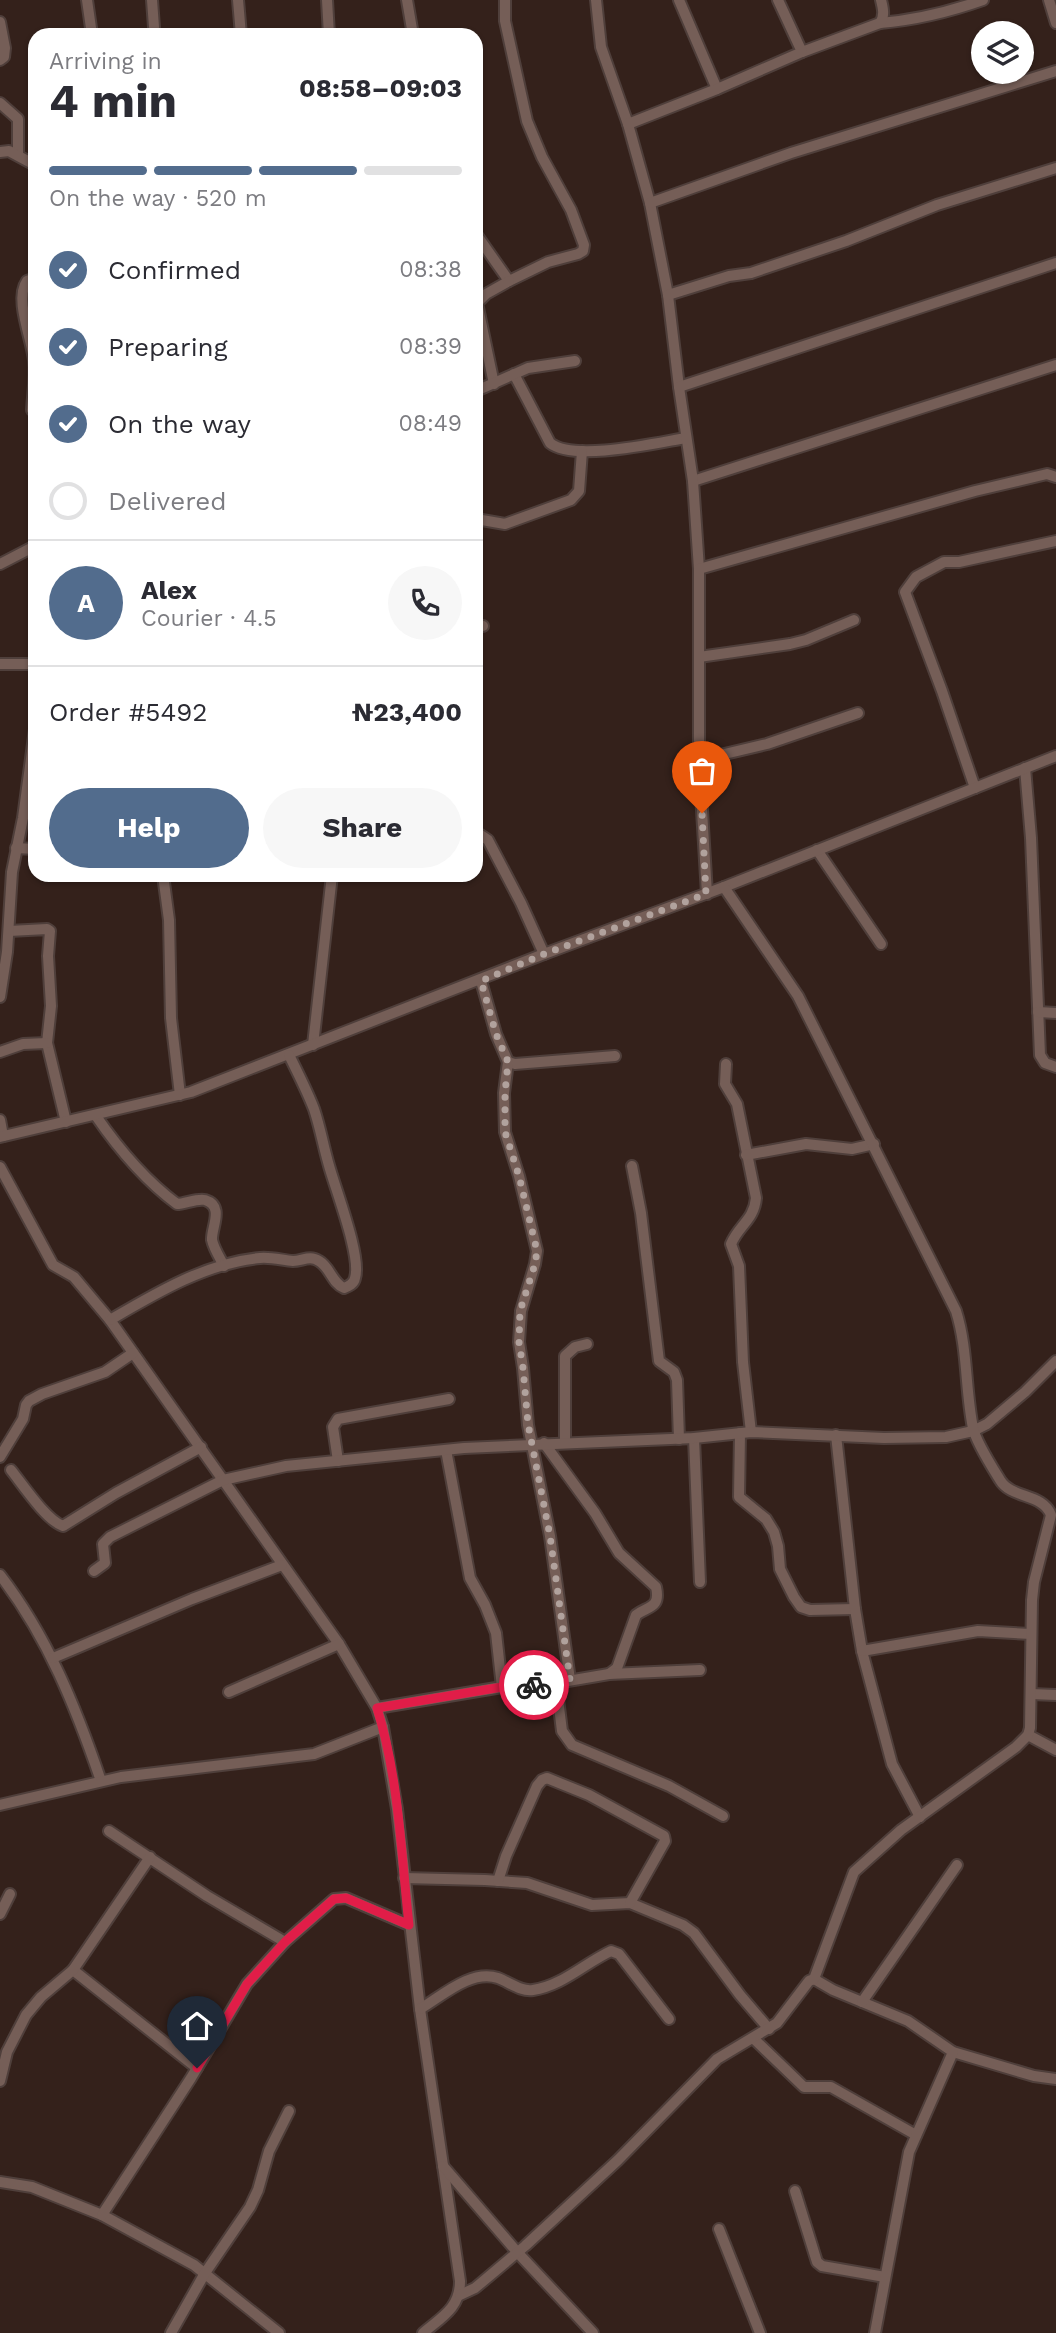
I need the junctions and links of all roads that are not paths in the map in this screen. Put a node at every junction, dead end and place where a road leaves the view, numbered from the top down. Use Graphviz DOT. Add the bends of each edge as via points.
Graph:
graph roads {
  1 [pos="87,0"];
  2 [pos="152,0"];
  3 [pos="238,0"];
  4 [pos="327,0"];
  5 [pos="407,0"];
  6 [pos="505,0"];
  7 [pos="596,0"];
  8 [pos="679,0"];
  9 [pos="778,0"];
  10 [pos="882,0"];
  11 [pos="983,0"];
  12 [pos="1049,0"];
  13 [pos="0,22"];
  14 [pos="880,23"];
  15 [pos="1056,23"];
  16 [pos="154,27"];
  17 [pos="91,28"];
  18 [pos="240,28"];
  19 [pos="329,28"];
  20 [pos="412,28"];
  21 [pos="802,52"];
  22 [pos="0,60"];
  23 [pos="1056,71"];
  24 [pos="717,89"];
  25 [pos="0,103"];
  26 [pos="628,124"];
  27 [pos="0,152"];
  28 [pos="18,155"];
  29 [pos="28,161"];
  30 [pos="1056,168"];
  31 [pos="650,203"];
  32 [pos="483,244"];
  33 [pos="1056,263"];
  34 [pos="28,281"];
  35 [pos="509,281"];
  36 [pos="668,295"];
  37 [pos="483,296"];
  38 [pos="483,332"];
  39 [pos="28,333"];
  40 [pos="575,361"];
  41 [pos="1056,365"];
  42 [pos="514,374"];
  43 [pos="494,384"];
  44 [pos="679,387"];
  45 [pos="483,388"];
  46 [pos="686,438"];
  47 [pos="582,451"];
  48 [pos="1056,476"];
  49 [pos="692,481"];
  50 [pos="483,521"];
  51 [pos="1056,541"];
  52 [pos="28,550"];
  53 [pos="0,564"];
  54 [pos="699,569"];
  55 [pos="854,620"];
  56 [pos="699,657"];
  57 [pos="0,663"];
  58 [pos="28,664"];
  59 [pos="858,713"];
  60 [pos="1056,756"];
  61 [pos="699,760"];
  62 [pos="1025,768"];
  63 [pos="28,781"];
  64 [pos="975,788"];
  65 [pos="483,837"];
  66 [pos="16,848"];
  67 [pos="28,849"];
  68 [pos="817,850"];
  69 [pos="6,873"];
  70 [pos="164,882"];
  71 [pos="331,882"];
  72 [pos="724,887"];
  73 [pos="706,894"];
  74 [pos="9,931"];
  75 [pos="881,944"];
  76 [pos="544,954"];
  77 [pos="481,981"];
  78 [pos="0,997"];
  79 [pos="1038,1012"];
  80 [pos="1056,1013"];
  81 [pos="47,1044"];
  82 [pos="313,1045"];
  83 [pos="0,1052"];
  84 [pos="289,1055"];
  85 [pos="615,1056"];
  86 [pos="508,1062"];
  87 [pos="726,1064"];
  88 [pos="1056,1067"];
  89 [pos="180,1095"];
  90 [pos="96,1116"];
  91 [pos="0,1120"];
  92 [pos="66,1122"];
  93 [pos="1,1137"];
  94 [pos="874,1144"];
  95 [pos="746,1155"];
  96 [pos="632,1166"];
  97 [pos="0,1167"];
  98 [pos="224,1266"];
  99 [pos="110,1320"];
  100 [pos="587,1344"];
  101 [pos="133,1353"];
  102 [pos="1056,1361"];
  103 [pos="449,1399"];
  104 [pos="973,1431"];
  105 [pos="746,1432"];
  106 [pos="836,1435"];
  107 [pos="679,1438"];
  108 [pos="694,1438"];
  109 [pos="544,1443"];
  110 [pos="565,1443"];
  111 [pos="531,1444"];
  112 [pos="201,1447"];
  113 [pos="446,1450"];
  114 [pos="0,1457"];
  115 [pos="338,1461"];
  116 [pos="11,1470"];
  117 [pos="223,1480"];
  118 [pos="1052,1507"];
  119 [pos="1043,1544"];
  120 [pos="1056,1547"];
  121 [pos="282,1565"];
  122 [pos="94,1571"];
  123 [pos="0,1575"];
  124 [pos="700,1582"];
  125 [pos="6,1590"];
  126 [pos="855,1609"];
  127 [pos="1031,1634"];
  128 [pos="339,1644"];
  129 [pos="862,1651"];
  130 [pos="53,1658"];
  131 [pos="700,1670"];
  132 [pos="609,1674"];
  133 [pos="570,1680"];
  134 [pos="555,1683"];
  135 [pos="502,1687"];
  136 [pos="229,1692"];
  137 [pos="1031,1694"];
  138 [pos="1056,1695"];
  139 [pos="377,1708"];
  140 [pos="383,1727"];
  141 [pos="1028,1735"];
  142 [pos="1056,1750"];
  143 [pos="101,1781"];
  144 [pos="0,1805"];
  145 [pos="723,1816"];
  146 [pos="920,1817"];
  147 [pos="110,1831"];
  148 [pos="150,1857"];
  149 [pos="957,1865"];
  150 [pos="404,1878"];
  151 [pos="498,1881"];
  152 [pos="10,1894"];
  153 [pos="630,1903"];
  154 [pos="0,1914"];
  155 [pos="409,1925"];
  156 [pos="285,1942"];
  157 [pos="73,1970"];
  158 [pos="814,1979"];
  159 [pos="862,2002"];
  160 [pos="420,2009"];
  161 [pos="669,2019"];
  162 [pos="769,2029"];
  163 [pos="754,2039"];
  164 [pos="953,2052"];
  165 [pos="197,2068"];
  166 [pos="1056,2079"];
  167 [pos="0,2081"];
  168 [pos="289,2111"];
  169 [pos="916,2135"];
  170 [pos="442,2164"];
  171 [pos="0,2182"];
  172 [pos="795,2191"];
  173 [pos="102,2215"];
  174 [pos="719,2229"];
  175 [pos="518,2253"];
  176 [pos="205,2273"];
  177 [pos="886,2277"];
  178 [pos="460,2295"];
  179 [pos="171,2333"];
  180 [pos="279,2333"];
  181 [pos="423,2333"];
  182 [pos="593,2333"];
  183 [pos="760,2333"];
  184 [pos="875,2333"];
  1 -- 17 [label="street"];
  2 -- 16 [label="street"];
  3 -- 18 [label="street"];
  4 -- 19 [label="street"];
  5 -- 20 [label="street"];
  6 -- 35 [label="street" via="505,21 527,121 584,245 578,254"];
  7 -- 26 [label="street" via="601,47"];
  8 -- 24 [label="street"];
  9 -- 21 [label="street"];
  10 -- 14 [label="street"];
  11 -- 14 [label="street" via="912,20"];
  12 -- 15 [label="street"];
  13 -- 22 [label="street" via="5,47"];
  14 -- 21 [label="street"];
  21 -- 24 [label="street"];
  23 -- 31 [label="street" via="792,153"];
  24 -- 26 [label="street"];
  25 -- 28 [label="street" via="18,118"];
  26 -- 31 [label="street"];
  27 -- 28 [label="street"];
  28 -- 29 [label="street"];
  30 -- 36 [label="street" via="937,205 751,273"];
  31 -- 36 [label="street"];
  32 -- 35 [label="street"];
  33 -- 44 [label="street"];
  34 -- 39 [label="street" via="23,288"];
  35 -- 37 [label="street"];
  36 -- 44 [label="street"];
  38 -- 43 [label="street"];
  40 -- 42 [label="street"];
  41 -- 49 [label="street"];
  42 -- 43 [label="street"];
  42 -- 47 [label="street" via="550,443 559,449"];
  43 -- 45 [label="street"];
  44 -- 46 [label="street"];
  46 -- 47 [label="street"];
  46 -- 49 [label="street"];
  47 -- 50 [label="street" via="579,491 571,500 505,524"];
  48 -- 54 [label="street" via="1047,474 975,491"];
  49 -- 54 [label="street"];
  51 -- 64 [label="street" via="944,562 916,577 905,592"];
  52 -- 53 [label="street"];
  54 -- 56 [label="street"];
  55 -- 56 [label="street" via="790,644"];
  56 -- 61 [label="street"];
  57 -- 58 [label="street"];
  59 -- 61 [label="street" via="767,744"];
  60 -- 62 [label="street"];
  61 -- 73 [label="street"];
  62 -- 64 [label="street"];
  62 -- 79 [label="street"];
  63 -- 66 [label="street"];
  64 -- 68 [label="street"];
  65 -- 76 [label="street"];
  66 -- 67 [label="street"];
  66 -- 69 [label="street"];
  68 -- 72 [label="street"];
  68 -- 75 [label="street"];
  69 -- 74 [label="street"];
  70 -- 89 [label="street"];
  71 -- 82 [label="street"];
  72 -- 73 [label="street"];
  72 -- 94 [label="street" via="798,996"];
  73 -- 76 [label="street"];
  74 -- 78 [label="street"];
  74 -- 81 [label="street" via="50,931"];
  76 -- 77 [label="street"];
  77 -- 82 [label="street"];
  77 -- 86 [label="street"];
  79 -- 80 [label="street"];
  79 -- 88 [label="street" via="1040,1055"];
  81 -- 83 [label="street" via="16,1045"];
  81 -- 92 [label="street"];
  82 -- 84 [label="street"];
  84 -- 89 [label="street"];
  84 -- 98 [label="street" via="309,1094 321,1132 349,1232 355,1280 344,1288 337,1285 325,1267 310,1257 299,1261 260,1258"];
  85 -- 86 [label="street"];
  86 -- 111 [label="street" via="505,1132 537,1251 520,1311 519,1342"];
  87 -- 95 [label="street" via="725,1084 737,1104"];
  89 -- 90 [label="street"];
  90 -- 92 [label="street"];
  90 -- 98 [label="street" via="165,1195 177,1204 202,1199 212,1206 216,1223 213,1243"];
  91 -- 93 [label="street"];
  92 -- 93 [label="street"];
  94 -- 95 [label="street" via="852,1149 806,1144"];
  94 -- 104 [label="street" via="956,1311 963,1332"];
  95 -- 105 [label="street" via="755,1210 731,1244 739,1266"];
  96 -- 107 [label="street" via="659,1362 674,1372 677,1380"];
  97 -- 99 [label="street" via="53,1265 74,1277"];
  98 -- 99 [label="street" via="170,1287"];
  99 -- 101 [label="street"];
  100 -- 110 [label="street" via="565,1356"];
  101 -- 112 [label="street"];
  101 -- 114 [label="street" via="105,1372 29,1401"];
  102 -- 104 [label="street" via="1002,1412"];
  103 -- 115 [label="street" via="338,1419 333,1427"];
  104 -- 106 [label="street" via="913,1438"];
  104 -- 118 [label="street" via="1004,1487"];
  105 -- 106 [label="street"];
  105 -- 108 [label="street"];
  105 -- 126 [label="street" via="739,1497 766,1519 774,1532 780,1569 794,1597 810,1610"];
  106 -- 126 [label="street"];
  107 -- 108 [label="street"];
  107 -- 110 [label="street"];
  108 -- 124 [label="street"];
  109 -- 110 [label="street"];
  109 -- 111 [label="street"];
  109 -- 132 [label="street" via="619,1553 656,1587 655,1604 636,1615 617,1668"];
  111 -- 113 [label="street"];
  111 -- 133 [label="street" via="550,1536"];
  112 -- 116 [label="street" via="63,1526"];
  112 -- 117 [label="street"];
  113 -- 115 [label="street"];
  113 -- 135 [label="street" via="470,1578 496,1633"];
  115 -- 117 [label="street" via="265,1469"];
  117 -- 121 [label="street"];
  117 -- 122 [label="street" via="105,1540 105,1563"];
  118 -- 119 [label="street"];
  119 -- 120 [label="street"];
  119 -- 127 [label="street" via="1034,1582"];
  121 -- 128 [label="street"];
  121 -- 130 [label="street"];
  123 -- 125 [label="street"];
  125 -- 130 [label="street"];
  126 -- 129 [label="street"];
  127 -- 129 [label="street" via="978,1631"];
  127 -- 137 [label="street"];
  128 -- 136 [label="street"];
  128 -- 139 [label="street"];
  129 -- 146 [label="street" via="891,1764"];
  130 -- 143 [label="street"];
  131 -- 132 [label="street"];
  132 -- 133 [label="street"];
  133 -- 134 [label="street"];
  134 -- 135 [label="street"];
  134 -- 145 [label="street" via="562,1731 572,1745 669,1786"];
  135 -- 139 [label="street"];
  137 -- 138 [label="street"];
  137 -- 141 [label="street"];
  139 -- 140 [label="street"];
  140 -- 143 [label="street" via="314,1754"];
  140 -- 150 [label="street"];
  141 -- 142 [label="street"];
  141 -- 146 [label="street"];
  143 -- 144 [label="street"];
  146 -- 158 [label="street" via="855,1872"];
  147 -- 148 [label="street"];
  148 -- 156 [label="street"];
  148 -- 157 [label="street"];
  149 -- 159 [label="street"];
  150 -- 151 [label="street"];
  150 -- 155 [label="street"];
  151 -- 153 [label="street" via="527,1883 592,1905"];
  151 -- 153 [label="street" via="537,1786 547,1778 664,1836"];
  152 -- 154 [label="street"];
  153 -- 162 [label="street" via="694,1933"];
  155 -- 156 [label="street" via="346,1898 334,1899"];
  155 -- 160 [label="street"];
  156 -- 165 [label="street" via="247,1984"];
  157 -- 165 [label="street"];
  157 -- 167 [label="street" via="26,2015 7,2052"];
  158 -- 159 [label="street"];
  158 -- 162 [label="street"];
  159 -- 164 [label="street" via="908,2021"];
  160 -- 161 [label="street" via="484,1975 530,1991 547,1987 611,1951 619,1954"];
  160 -- 170 [label="street"];
  162 -- 163 [label="street"];
  163 -- 169 [label="street" via="804,2087 831,2087"];
  163 -- 175 [label="street" via="717,2059"];
  164 -- 166 [label="street"];
  164 -- 169 [label="street"];
  165 -- 173 [label="street"];
  168 -- 176 [label="street" via="250,2207"];
  169 -- 177 [label="street" via="905,2165"];
  170 -- 175 [label="street"];
  170 -- 178 [label="street"];
  171 -- 173 [label="street" via="32,2186"];
  172 -- 177 [label="street" via="821,2266"];
  173 -- 176 [label="street"];
  174 -- 183 [label="street"];
  175 -- 178 [label="street"];
  175 -- 182 [label="street"];
  176 -- 179 [label="street"];
  176 -- 180 [label="street"];
  177 -- 184 [label="street"];
  178 -- 181 [label="street"];
}
